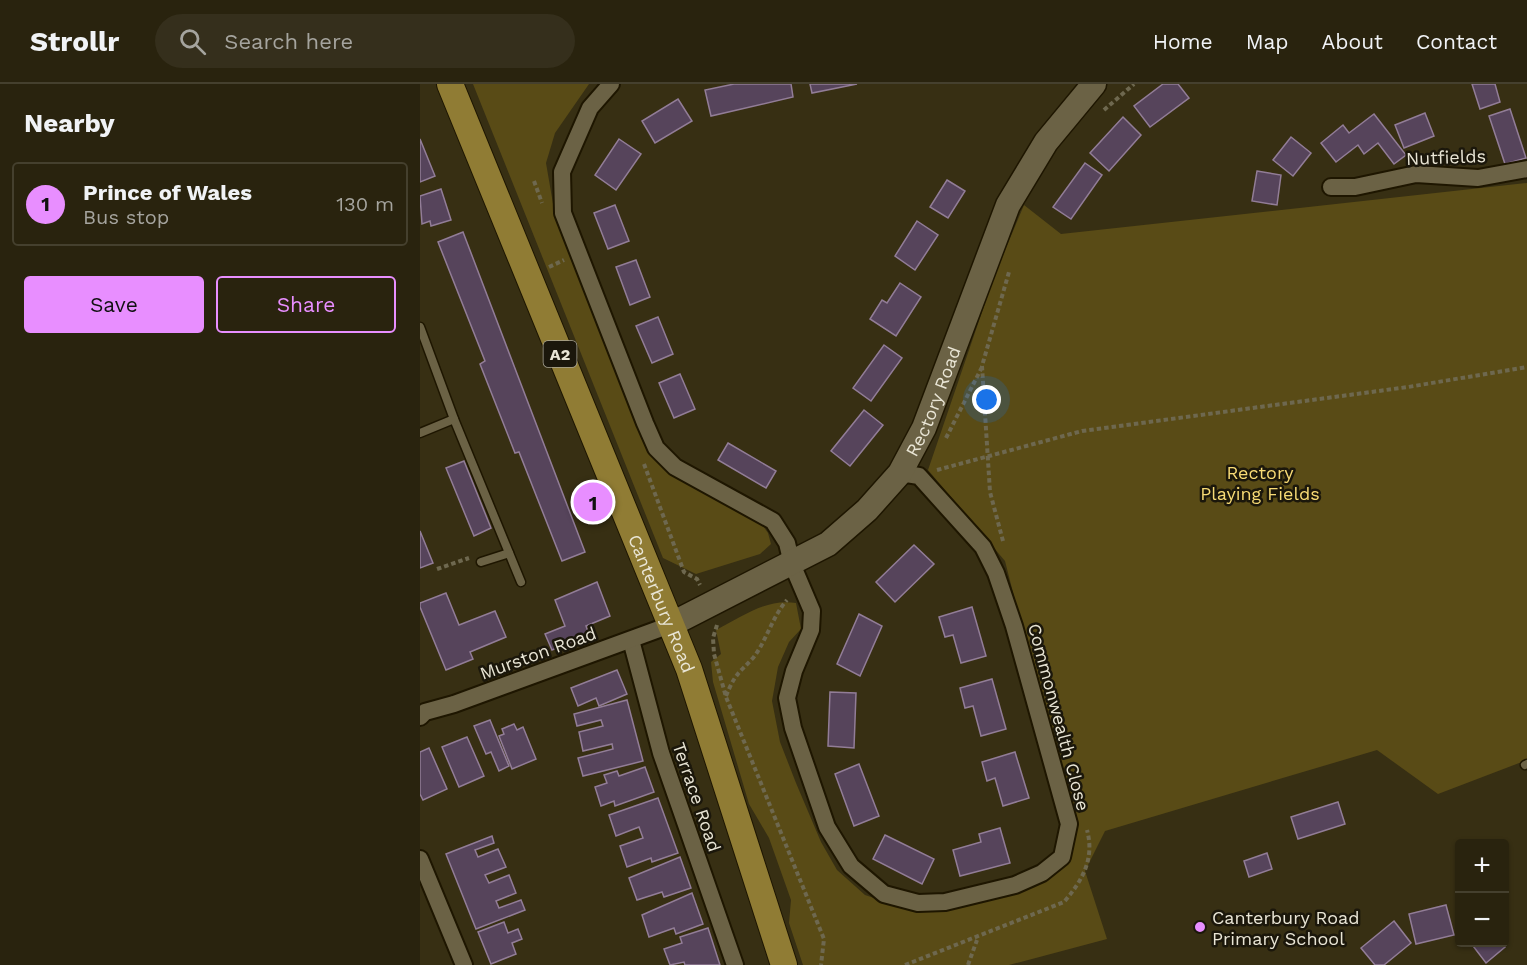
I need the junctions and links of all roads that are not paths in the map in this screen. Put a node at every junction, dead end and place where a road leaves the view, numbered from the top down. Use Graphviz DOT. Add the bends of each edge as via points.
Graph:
graph roads {
  1 [pos="450,84"];
  2 [pos="611,84"];
  3 [pos="1094,84"];
  4 [pos="1527,169"];
  5 [pos="1331,187"];
  6 [pos="420,327"];
  7 [pos="454,419"];
  8 [pos="420,433"];
  9 [pos="900,473"];
  10 [pos="509,553"];
  11 [pos="481,562"];
  12 [pos="792,564"];
  13 [pos="521,582"];
  14 [pos="670,625"];
  15 [pos="631,640"];
  16 [pos="422,710"];
  17 [pos="420,860"];
  18 [pos="464,965"];
  19 [pos="735,965"];
  20 [pos="784,965"];
  1 -- 14 [label="main road, Canterbury Road / A2"];
  2 -- 12 [label="street" via="590,108 562,172 563,213 656,448 675,467 773,521 787,543"];
  3 -- 9 [label="street, Rectory Road" via="1046,142 1008,205 924,428"];
  4 -- 5 [label="street, Nutfields" via="1478,178 1416,174 1355,187"];
  6 -- 7 [label="lane"];
  7 -- 8 [label="lane"];
  7 -- 10 [label="lane"];
  9 -- 12 [label="street, Rectory Road" via="867,510 828,544"];
  9 -- 12 [label="street, Commonwealth Close" via="918,476 983,547 996,573 1069,824 1062,857 1042,873 1015,885 945,902 918,903 884,894 850,866 827,827 793,728 787,698 811,630 812,611"];
  10 -- 11 [label="lane"];
  10 -- 13 [label="lane"];
  12 -- 14 [label="street, Rectory Road"];
  14 -- 15 [label="street, Murston Road"];
  14 -- 20 [label="main road, Canterbury Road / A2" via="689,669"];
  15 -- 16 [label="street, Murston Road" via="454,704"];
  15 -- 19 [label="street, Terrace Road" via="661,753"];
  17 -- 18 [label="street"];
}
